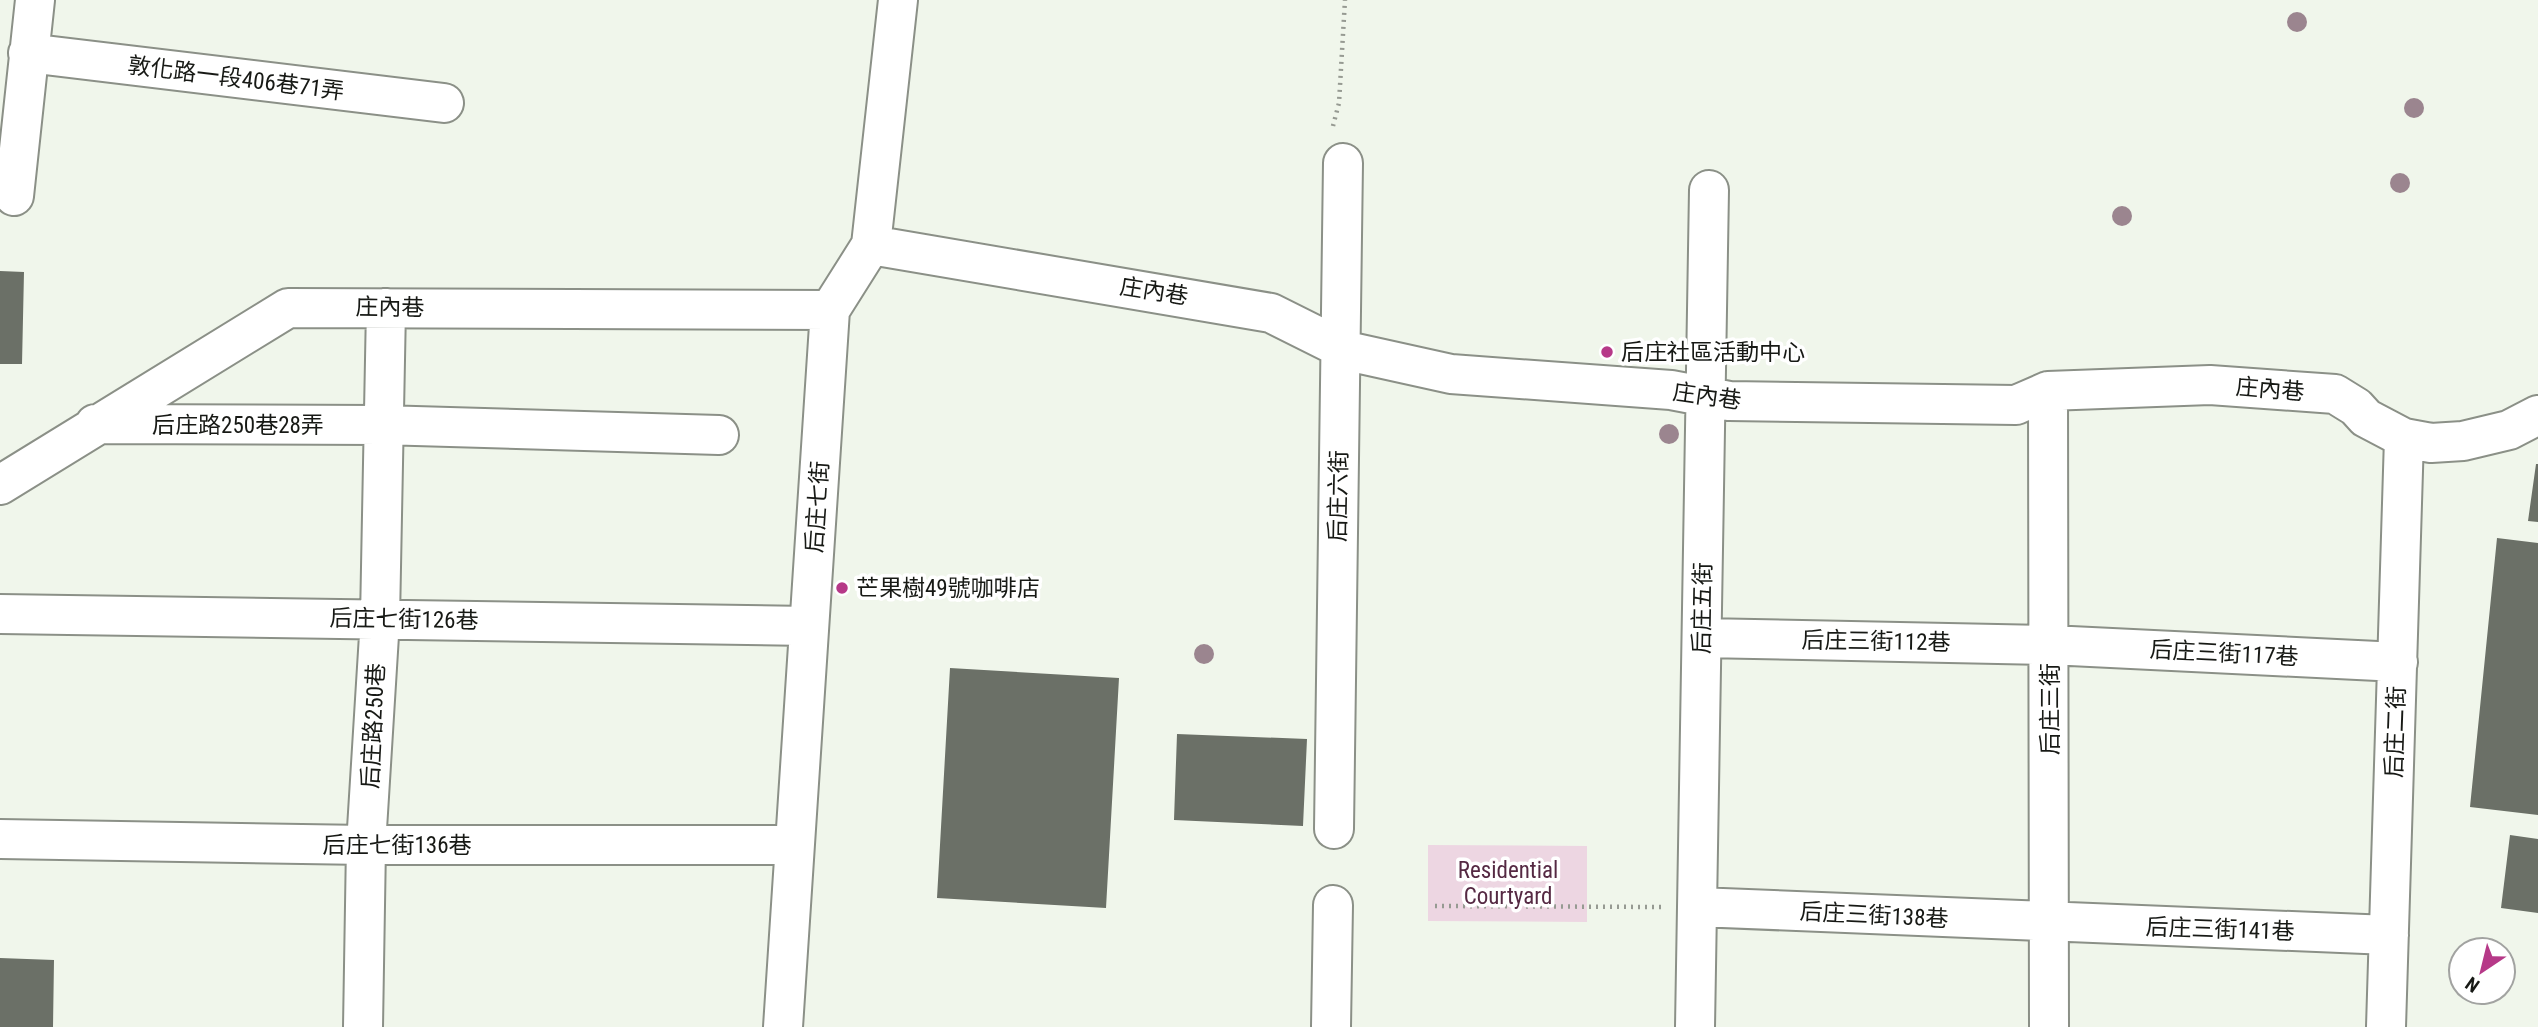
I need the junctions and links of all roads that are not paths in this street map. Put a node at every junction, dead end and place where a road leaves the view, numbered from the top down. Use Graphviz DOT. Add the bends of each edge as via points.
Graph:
graph roads {
  1 [pos="34,0"];
  2 [pos="898,0"];
  3 [pos="28,53"];
  4 [pos="444,103"];
  5 [pos="1343,163"];
  6 [pos="1709,190"];
  7 [pos="14,196"];
  8 [pos="871,245"];
  9 [pos="386,308"];
  10 [pos="830,310"];
  11 [pos="1340,348"];
  12 [pos="2048,391"];
  13 [pos="1705,397"];
  14 [pos="2538,415"];
  15 [pos="95,424"];
  16 [pos="382,425"];
  17 [pos="719,435"];
  18 [pos="2404,438"];
  19 [pos="0,485"];
  20 [pos="0,614"];
  21 [pos="380,619"];
  22 [pos="809,626"];
  23 [pos="1702,638"];
  24 [pos="2050,645"];
  25 [pos="2398,662"];
  26 [pos="1334,830"];
  27 [pos="0,839"];
  28 [pos="366,845"];
  29 [pos="794,845"];
  30 [pos="1334,905"];
  31 [pos="1697,907"];
  32 [pos="2050,923"];
  33 [pos="2389,935"];
  34 [pos="363,1027"];
  35 [pos="783,1027"];
  36 [pos="1331,1027"];
  37 [pos="1695,1027"];
  38 [pos="2049,1027"];
  39 [pos="2386,1027"];
  1 -- 3 [label="street"];
  2 -- 8 [label="street, 后庄七街"];
  3 -- 4 [label="street, 敦化路一段406巷71弄"];
  3 -- 7 [label="street"];
  5 -- 11 [label="street, 后庄六街"];
  6 -- 13 [label="street, 后庄五街"];
  8 -- 10 [label="street, 后庄七街"];
  8 -- 11 [label="street, 庄內巷" via="1271,313"];
  9 -- 10 [label="street, 庄內巷"];
  9 -- 15 [label="street, 庄內巷" via="288,308"];
  9 -- 16 [label="street, 后庄路250巷"];
  10 -- 22 [label="street, 后庄七街"];
  11 -- 13 [label="street, 庄內巷" via="1451,374 1671,390"];
  11 -- 26 [label="street, 后庄六街"];
  12 -- 13 [label="street, 庄內巷" via="2016,405"];
  12 -- 18 [label="street, 庄內巷" via="2210,385 2334,394"];
  12 -- 24 [label="street, 后庄三街"];
  13 -- 23 [label="street, 后庄五街"];
  14 -- 18 [label="street, 庄內巷" via="2509,430 2463,440 2431,443"];
  15 -- 16 [label="street, 后庄路250巷28弄"];
  15 -- 19 [label="street, 庄內巷"];
  16 -- 17 [label="street"];
  16 -- 21 [label="street, 后庄路250巷"];
  18 -- 25 [label="street, 后庄二街"];
  20 -- 21 [label="street, 后庄七街126巷"];
  21 -- 22 [label="street, 后庄七街126巷"];
  21 -- 28 [label="street, 后庄路250巷"];
  22 -- 29 [label="street, 后庄七街"];
  23 -- 24 [label="street, 后庄三街112巷"];
  23 -- 31 [label="street, 后庄五街"];
  24 -- 25 [label="street, 后庄三街117巷"];
  24 -- 32 [label="street, 后庄三街"];
  25 -- 33 [label="street, 后庄二街"];
  27 -- 28 [label="street, 后庄七街136巷"];
  28 -- 29 [label="street, 后庄七街136巷"];
  28 -- 34 [label="street, 后庄路250巷"];
  29 -- 35 [label="street, 后庄七街"];
  30 -- 36 [label="street"];
  31 -- 32 [label="street, 后庄三街138巷"];
  31 -- 37 [label="street, 后庄五街"];
  32 -- 33 [label="street, 后庄三街141巷"];
  32 -- 38 [label="street, 后庄三街"];
  33 -- 39 [label="street, 后庄二街"];
}
